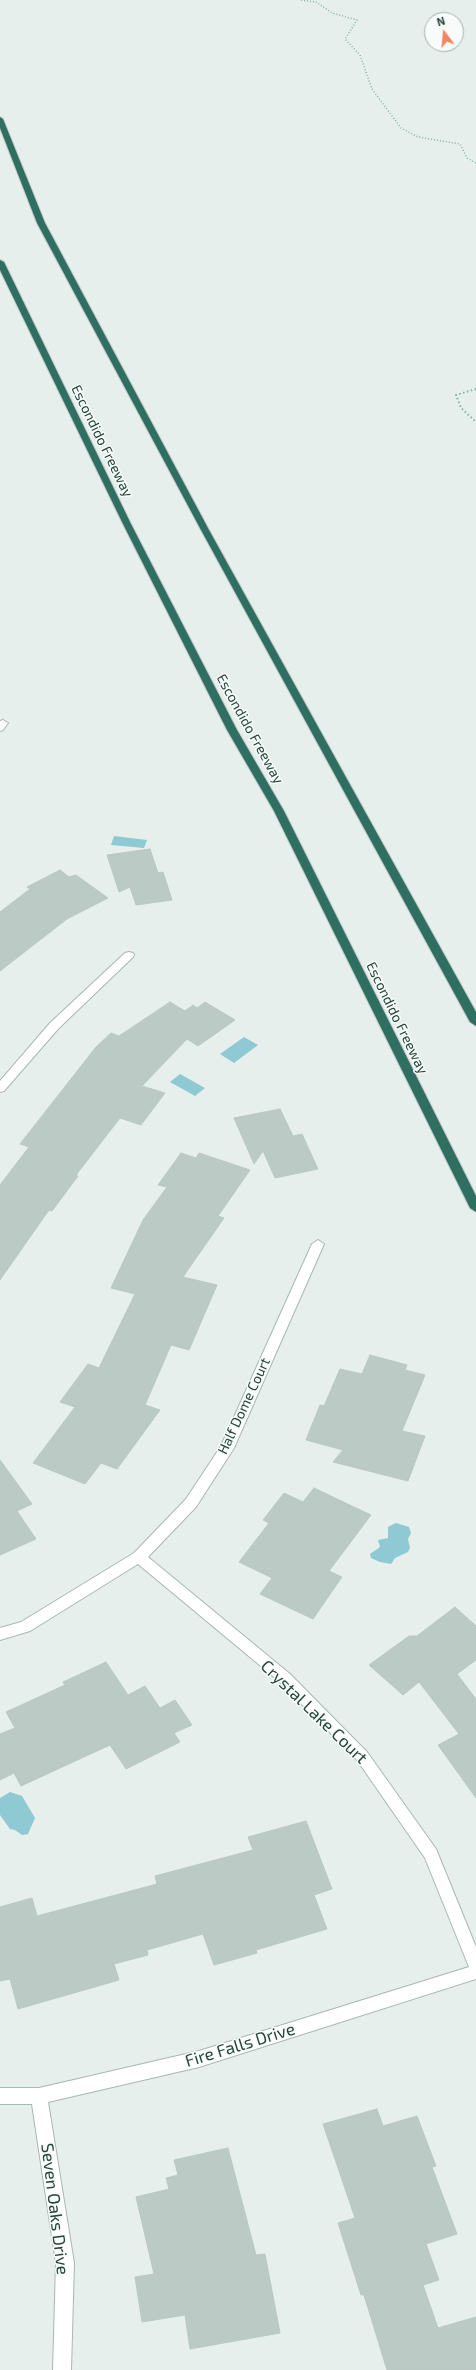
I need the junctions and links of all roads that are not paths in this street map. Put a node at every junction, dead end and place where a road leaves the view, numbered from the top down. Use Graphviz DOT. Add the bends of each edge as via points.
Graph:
graph roads {
  1 [pos="0,119"];
  2 [pos="0,262"];
  3 [pos="129,955"];
  4 [pos="476,1022"];
  5 [pos="0,1088"];
  6 [pos="476,1208"];
  7 [pos="318,1244"];
  8 [pos="139,1557"];
  9 [pos="0,1634"];
  10 [pos="476,1966"];
  11 [pos="476,1972"];
  12 [pos="0,2096"];
  13 [pos="39,2096"];
  14 [pos="62,2370"];
  1 -- 4 [label="highway" via="41,223 205,530"];
  2 -- 6 [label="highway, Escondido Freeway" via="127,524 232,730 279,810"];
  3 -- 5 [label="street" via="54,1026"];
  7 -- 8 [label="street, Half Dome Court" via="227,1448 191,1503"];
  8 -- 9 [label="street, Half Dome Court" via="25,1627"];
  8 -- 10 [label="street, Crystal Lake Court" via="285,1678 362,1756 431,1854"];
  11 -- 13 [label="street, Fire Falls Drive" via="199,2059"];
  12 -- 13 [label="street, Fire Falls Drive"];
  13 -- 14 [label="street, Seven Oaks Drive" via="65,2264"];
}
